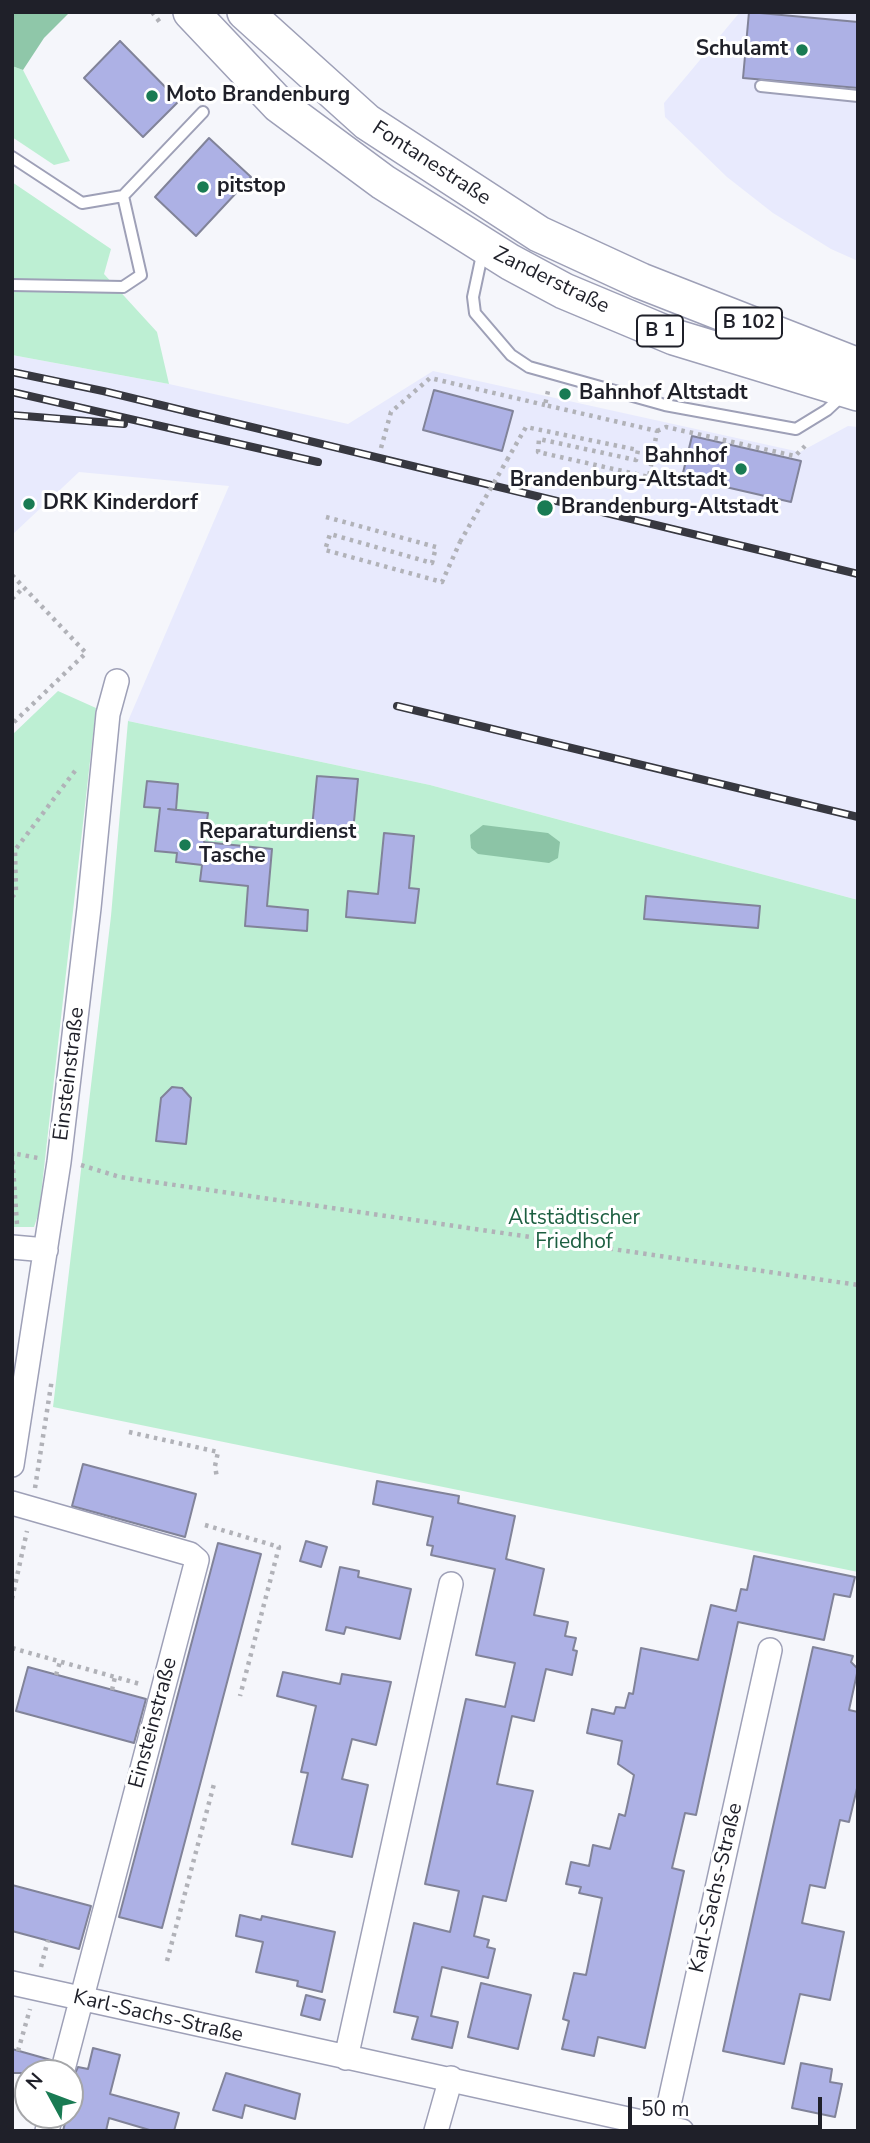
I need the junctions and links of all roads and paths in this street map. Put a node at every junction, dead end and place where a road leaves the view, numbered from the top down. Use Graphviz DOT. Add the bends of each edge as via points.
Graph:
graph roads {
  1 [pos="191,12"];
  2 [pos="245,12"];
  3 [pos="761,86"];
  4 [pos="858,96"];
  5 [pos="203,112"];
  6 [pos="12,157"];
  7 [pos="123,196"];
  8 [pos="484,247"];
  9 [pos="12,285"];
  10 [pos="552,373"];
  11 [pos="854,383"];
  12 [pos="545,405"];
  13 [pos="657,431"];
  14 [pos="381,448"];
  15 [pos="795,456"];
  16 [pos="326,517"];
  17 [pos="12,575"];
  18 [pos="24,587"];
  19 [pos="12,599"];
  20 [pos="117,681"];
  21 [pos="12,724"];
  22 [pos="76,768"];
  23 [pos="12,897"];
  24 [pos="59,1162"];
  25 [pos="15,1247"];
  26 [pos="46,1250"];
  27 [pos="858,1285"];
  28 [pos="129,1432"];
  29 [pos="12,1465"];
  30 [pos="217,1478"];
  31 [pos="12,1503"];
  32 [pos="205,1525"];
  33 [pos="451,1584"];
  34 [pos="12,1648"];
  35 [pos="770,1650"];
  36 [pos="60,1662"];
  37 [pos="57,1675"];
  38 [pos="115,1677"];
  39 [pos="112,1690"];
  40 [pos="162,1690"];
  41 [pos="240,1696"];
  42 [pos="214,1784"];
  43 [pos="167,1961"];
  44 [pos="12,1983"];
  45 [pos="35,1988"];
  46 [pos="82,2000"];
  47 [pos="19,2051"];
  48 [pos="346,2058"];
  49 [pos="66,2059"];
  50 [pos="450,2078"];
  51 [pos="673,2129"];
  52 [pos="436,2131"];
  1 -- 8 [label="main road, Fontanestraße / B 1" via="279,105"];
  2 -- 11 [label="main road, Fontanestraße / B 102" via="368,122 539,234"];
  3 -- 4 [label="lane"];
  5 -- 7 [label="lane"];
  6 -- 7 [label="lane" via="82,203"];
  7 -- 9 [label="lane" via="141,275 123,287"];
  8 -- 10 [label="lane" via="473,297 475,313 511,355 529,367"];
  8 -- 11 [label="main road, Zanderstraße / B 1" via="564,291 674,337"];
  10 -- 11 [label="lane" via="665,405 796,429 827,410"];
  10 -- 12 [label="path"];
  12 -- 13 [label="path"];
  12 -- 14 [label="path" via="430,378 391,412"];
  13 -- 15 [label="path" via="666,427"];
  13 -- 16 [label="path, bridge" via="649,477 538,452 539,439 636,460 638,450 526,426 442,582 325,550 330,534 432,563 436,547"];
  17 -- 18 [label="path"];
  18 -- 19 [label="path"];
  18 -- 21 [label="path" via="86,653"];
  20 -- 24 [label="street, Einsteinstraße" via="108,714"];
  22 -- 23 [label="path" via="15,850 16,893"];
  24 -- 25 [label="path" via="12,1153"];
  24 -- 26 [label="street, Einsteinstraße"];
  24 -- 27 [label="path" via="120,1177"];
  25 -- 26 [label="street"];
  26 -- 29 [label="street, Einsteinstraße"];
  28 -- 30 [label="path" via="218,1452"];
  31 -- 40 [label="street, Einsteinstraße" via="190,1554 197,1560"];
  32 -- 41 [label="path" via="279,1547"];
  33 -- 48 [label="street"];
  34 -- 36 [label="path"];
  35 -- 51 [label="street, Karl-Sachs-Straße"];
  36 -- 37 [label="path"];
  36 -- 38 [label="path"];
  38 -- 39 [label="path"];
  38 -- 40 [label="path"];
  40 -- 46 [label="street, Einsteinstraße"];
  42 -- 43 [label="path"];
  44 -- 45 [label="street, Karl-Sachs-Straße"];
  45 -- 46 [label="street, Karl-Sachs-Straße"];
  45 -- 47 [label="path"];
  46 -- 48 [label="street, Karl-Sachs-Straße"];
  46 -- 49 [label="street, Einsteinstraße"];
  48 -- 50 [label="street, Karl-Sachs-Straße"];
  50 -- 51 [label="street, Karl-Sachs-Straße"];
  50 -- 52 [label="street"];
}
